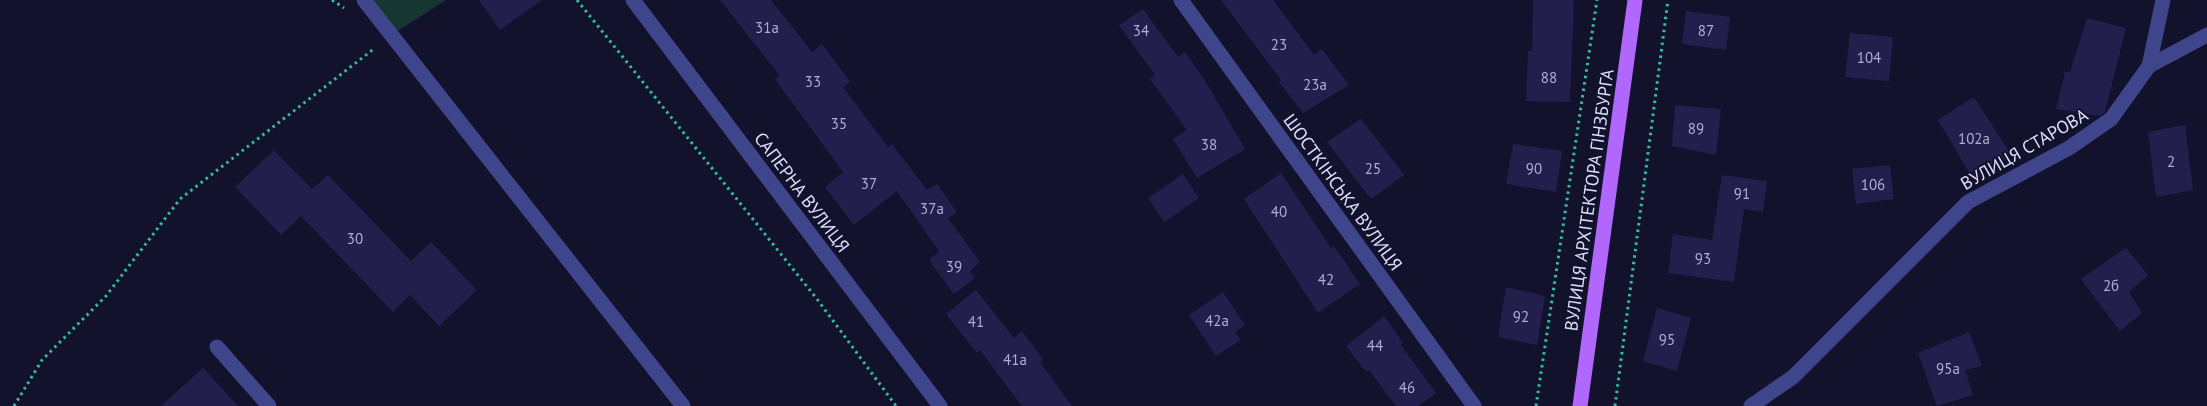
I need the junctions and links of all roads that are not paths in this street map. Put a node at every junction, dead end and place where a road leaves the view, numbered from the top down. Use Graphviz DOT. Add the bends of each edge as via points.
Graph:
graph roads {
  1 [pos="364,0"];
  2 [pos="633,0"];
  3 [pos="1181,0"];
  4 [pos="1635,0"];
  5 [pos="2163,0"];
  6 [pos="2207,35"];
  7 [pos="2150,66"];
  8 [pos="217,348"];
  9 [pos="269,406"];
  10 [pos="683,406"];
  11 [pos="940,406"];
  12 [pos="1474,406"];
  13 [pos="1580,406"];
  14 [pos="1751,406"];
  1 -- 10 [label="street"];
  2 -- 11 [label="street, САПЕРНА ВУЛИЦЯ"];
  3 -- 12 [label="street, ШОСТКІНСЬКА ВУЛИЦЯ"];
  4 -- 13 [label="main road, ВУЛИЦЯ АРХІТЕКТОРА ГІНЗБУРГА"];
  5 -- 7 [label="street, ВУЛИЦЯ СТАРОВА"];
  6 -- 7 [label="street"];
  7 -- 14 [label="street, ВУЛИЦЯ СТАРОВА" via="2111,119 2069,148 1968,202 1793,377"];
  8 -- 9 [label="street"];
}
